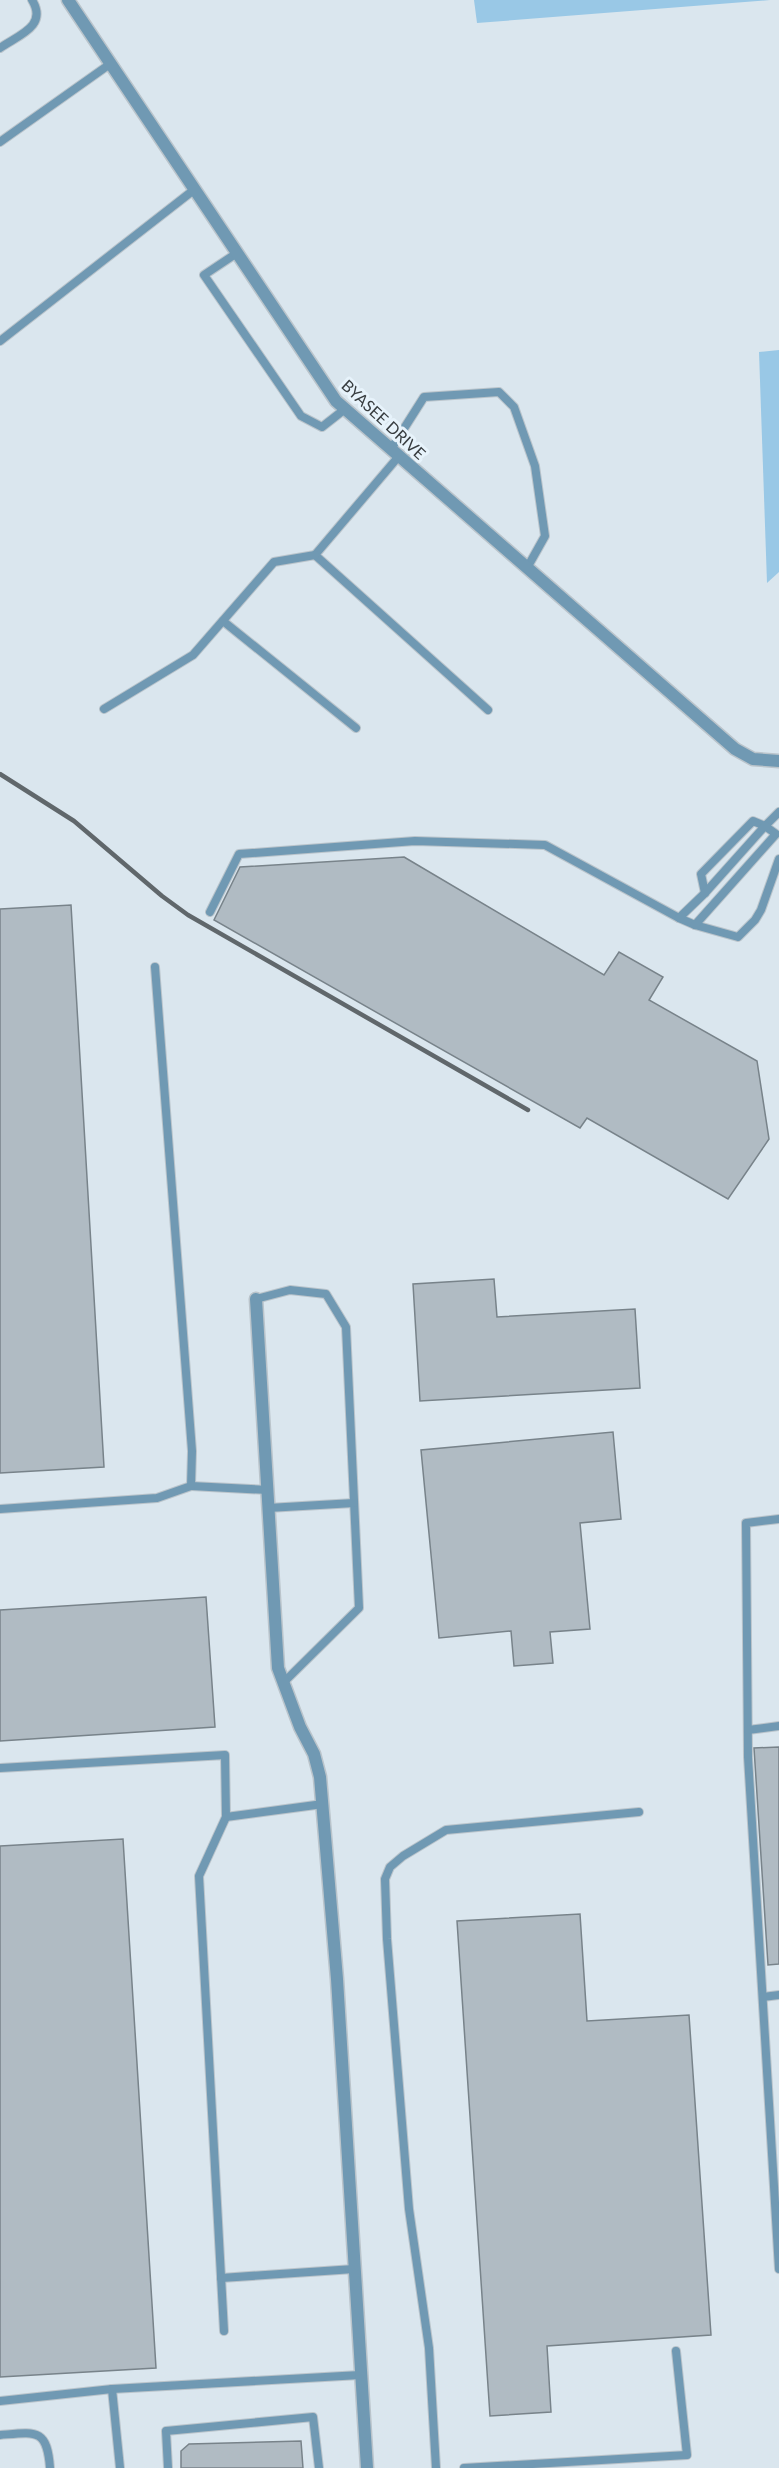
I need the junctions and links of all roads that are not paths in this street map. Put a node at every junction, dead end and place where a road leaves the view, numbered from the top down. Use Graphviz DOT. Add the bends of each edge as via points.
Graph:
graph roads {
  1 [pos="68,0"];
  2 [pos="36,1"];
  3 [pos="0,48"];
  4 [pos="110,64"];
  5 [pos="0,142"];
  6 [pos="195,189"];
  7 [pos="237,253"];
  8 [pos="0,341"];
  9 [pos="345,409"];
  10 [pos="395,453"];
  11 [pos="315,555"];
  12 [pos="527,568"];
  13 [pos="223,621"];
  14 [pos="104,710"];
  15 [pos="488,710"];
  16 [pos="356,728"];
  17 [pos="779,761"];
  18 [pos="779,812"];
  19 [pos="765,826"];
  20 [pos="779,859"];
  21 [pos="705,893"];
  22 [pos="210,912"];
  23 [pos="679,918"];
  24 [pos="696,925"];
  25 [pos="155,967"];
  26 [pos="256,1299"];
  27 [pos="191,1486"];
  28 [pos="268,1490"];
  29 [pos="354,1503"];
  30 [pos="268,1508"];
  31 [pos="0,1509"];
  32 [pos="779,1519"];
  33 [pos="283,1683"];
  34 [pos="779,1726"];
  35 [pos="748,1730"];
  36 [pos="0,1768"];
  37 [pos="323,1804"];
  38 [pos="639,1812"];
  39 [pos="226,1817"];
  40 [pos="779,1995"];
  41 [pos="763,1997"];
  42 [pos="778,2254"];
  43 [pos="354,2269"];
  44 [pos="779,2269"];
  45 [pos="221,2278"];
  46 [pos="224,2331"];
  47 [pos="676,2351"];
  48 [pos="360,2375"];
  49 [pos="112,2389"];
  50 [pos="0,2401"];
  51 [pos="0,2435"];
  52 [pos="50,2468"];
  53 [pos="120,2468"];
  54 [pos="168,2468"];
  55 [pos="319,2468"];
  56 [pos="367,2468"];
  57 [pos="436,2468"];
  58 [pos="464,2468"];
  1 -- 4 [label="street, BYASEE DRIVE"];
  2 -- 3 [label="lane" via="39,17 34,24"];
  4 -- 5 [label="lane"];
  4 -- 6 [label="street, BYASEE DRIVE"];
  6 -- 7 [label="street, BYASEE DRIVE"];
  6 -- 8 [label="lane"];
  7 -- 9 [label="street, BYASEE DRIVE"];
  7 -- 9 [label="lane" via="204,275 301,416 322,427"];
  9 -- 10 [label="street, BYASEE DRIVE"];
  10 -- 11 [label="lane"];
  10 -- 12 [label="street, BYASEE DRIVE"];
  10 -- 12 [label="lane" via="424,397 499,392 514,407 536,466 545,536"];
  11 -- 13 [label="lane" via="274,562"];
  11 -- 15 [label="lane"];
  12 -- 17 [label="street, BYASEE DRIVE" via="735,749 753,759"];
  13 -- 14 [label="lane" via="192,655"];
  13 -- 16 [label="lane"];
  18 -- 19 [label="lane"];
  19 -- 21 [label="lane"];
  19 -- 21 [label="lane" via="753,821 701,874"];
  19 -- 24 [label="lane" via="776,834"];
  20 -- 24 [label="lane" via="761,910 738,937"];
  21 -- 23 [label="lane"];
  22 -- 23 [label="lane" via="239,854 416,841 545,845"];
  23 -- 24 [label="lane"];
  25 -- 27 [label="lane" via="192,1451"];
  26 -- 28 [label="street"];
  26 -- 29 [label="lane" via="290,1290 326,1294 346,1327"];
  27 -- 28 [label="lane"];
  27 -- 31 [label="lane" via="157,1498"];
  28 -- 30 [label="street"];
  29 -- 30 [label="lane"];
  29 -- 33 [label="lane" via="359,1608"];
  30 -- 33 [label="street" via="278,1668"];
  32 -- 35 [label="lane" via="746,1523"];
  33 -- 37 [label="street" via="314,1754"];
  34 -- 35 [label="lane"];
  35 -- 41 [label="lane"];
  36 -- 39 [label="lane" via="225,1755"];
  37 -- 39 [label="lane"];
  37 -- 43 [label="street"];
  38 -- 57 [label="lane" via="446,1830 403,1856 390,1867 386,1879 387,1939 409,2209 429,2348"];
  39 -- 45 [label="lane" via="199,1876"];
  40 -- 41 [label="lane"];
  41 -- 42 [label="lane"];
  42 -- 44 [label="lane"];
  43 -- 45 [label="lane"];
  43 -- 48 [label="street"];
  45 -- 46 [label="lane"];
  47 -- 58 [label="lane" via="687,2455"];
  48 -- 49 [label="lane"];
  48 -- 56 [label="street"];
  49 -- 50 [label="lane"];
  49 -- 53 [label="lane"];
  51 -- 52 [label="lane" via="40,2436 48,2446"];
  54 -- 55 [label="lane" via="166,2431 313,2417"];
}
